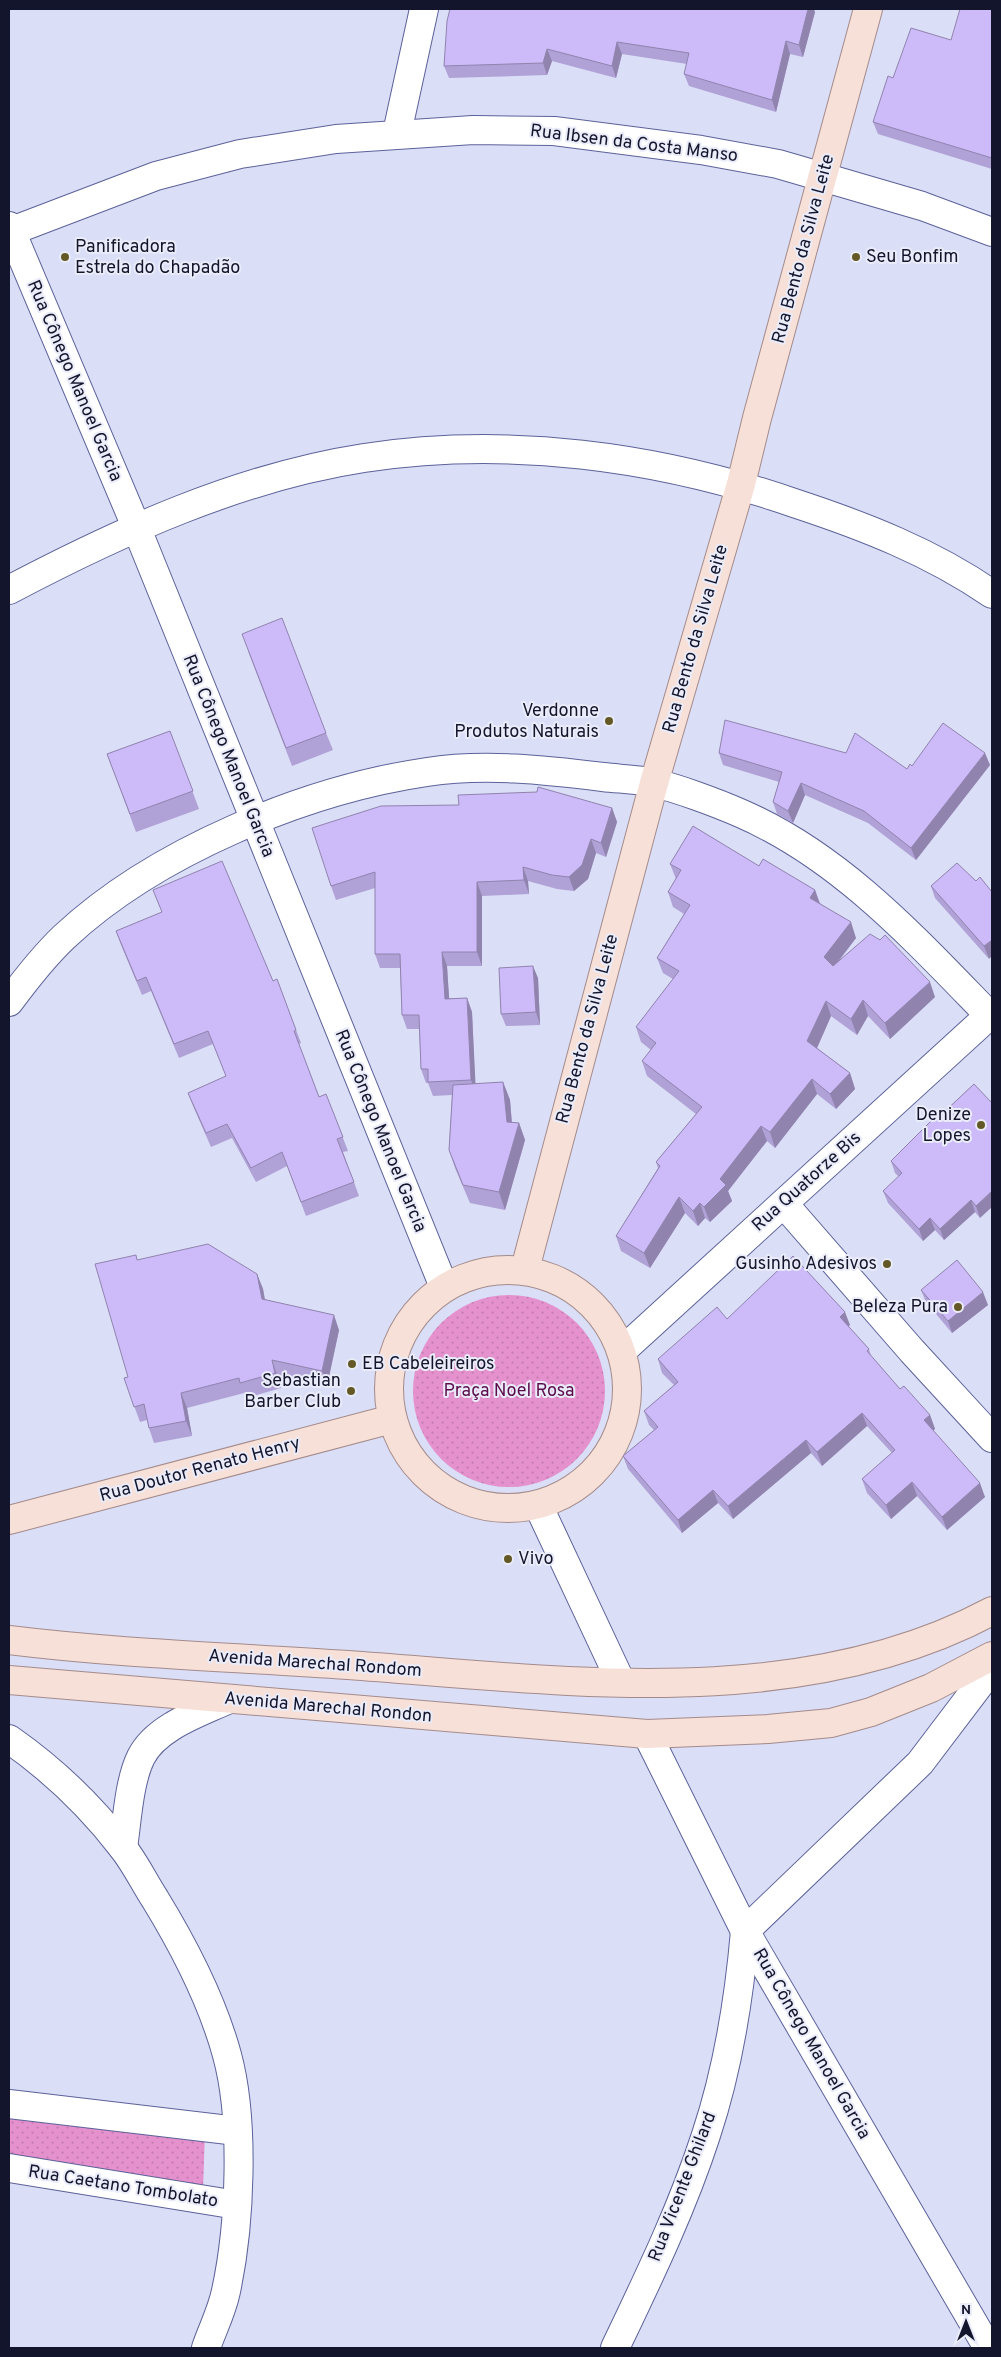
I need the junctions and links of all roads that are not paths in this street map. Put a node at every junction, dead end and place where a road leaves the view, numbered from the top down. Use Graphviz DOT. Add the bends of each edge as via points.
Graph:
graph roads {
  1 [pos="424,9"];
  2 [pos="868,9"];
  3 [pos="397,133"];
  4 [pos="824,176"];
  5 [pos="10,230"];
  6 [pos="992,232"];
  7 [pos="741,484"];
  8 [pos="137,529"];
  9 [pos="9,590"];
  10 [pos="992,594"];
  11 [pos="654,783"];
  12 [pos="255,822"];
  13 [pos="9,1002"];
  14 [pos="991,1014"];
  15 [pos="784,1204"];
  16 [pos="524,1269"];
  17 [pos="444,1287"];
  18 [pos="622,1350"];
  19 [pos="392,1419"];
  20 [pos="992,1438"];
  21 [pos="538,1505"];
  22 [pos="9,1520"];
  23 [pos="992,1612"];
  24 [pos="9,1640"];
  25 [pos="992,1656"];
  26 [pos="992,1668"];
  27 [pos="9,1680"];
  28 [pos="621,1682"];
  29 [pos="227,1700"];
  30 [pos="646,1734"];
  31 [pos="9,1739"];
  32 [pos="123,1848"];
  33 [pos="745,1931"];
  34 [pos="9,2104"];
  35 [pos="237,2131"];
  36 [pos="9,2168"];
  37 [pos="237,2206"];
  38 [pos="206,2348"];
  39 [pos="615,2348"];
  40 [pos="988,2348"];
  1 -- 3 [label="street"];
  2 -- 4 [label="main road, Rua Bento da Silva Leite"];
  3 -- 4 [label="street, Rua Ibsen da Costa Manso" via="554,131 701,150"];
  3 -- 5 [label="street, Rua Ibsen da Costa Manso" via="240,154 156,176"];
  4 -- 6 [label="street, Rua Ibsen da Costa Manso" via="922,206"];
  4 -- 7 [label="main road, Rua Bento da Silva Leite"];
  5 -- 8 [label="street, Rua Cônego Manoel Garcia"];
  7 -- 8 [label="street" via="662,466 586,455 482,449 429,451 362,458 234,490"];
  7 -- 10 [label="street" via="858,524 914,548"];
  7 -- 11 [label="main road, Rua Bento da Silva Leite"];
  8 -- 9 [label="street"];
  8 -- 12 [label="street, Rua Cônego Manoel Garcia"];
  11 -- 12 [label="street" via="555,771 465,768 429,771 368,782"];
  11 -- 14 [label="street" via="740,813 793,841 844,876 913,936"];
  11 -- 16 [label="main road, Rua Bento da Silva Leite"];
  12 -- 13 [label="street" via="208,840 159,867 110,900 64,937"];
  12 -- 17 [label="street, Rua Cônego Manoel Garcia"];
  14 -- 15 [label="street, Rua Quatorze Bis"];
  15 -- 18 [label="street, Rua Quatorze Bis"];
  15 -- 20 [label="street"];
  16 -- 17 [label="main road" via="482,1271"];
  16 -- 18 [label="main road" via="567,1284 601,1312"];
  17 -- 19 [label="main road" via="415,1312 396,1344 388,1381"];
  18 -- 21 [label="main road" via="629,1383 626,1415 614,1446 588,1477 568,1492"];
  19 -- 21 [label="main road" via="407,1453 431,1481 464,1500 501,1508"];
  19 -- 22 [label="main road, Rua Doutor Renato Henry"];
  21 -- 28 [label="street"];
  23 -- 28 [label="main road, Avenida Marechal Rondom" via="917,1644 801,1672 727,1680"];
  24 -- 28 [label="main road, Avenida Marechal Rondom" via="105,1651"];
  25 -- 30 [label="main road, Avenida Marechal Rondon" via="931,1688 871,1712 831,1723"];
  26 -- 33 [label="street" via="920,1763"];
  27 -- 29 [label="main road, Avenida Marechal Rondon"];
  29 -- 30 [label="main road, Avenida Marechal Rondon"];
  29 -- 32 [label="street" via="162,1734 141,1756"];
  30 -- 33 [label="street, Rua Cônego Manoel Garcia"];
  31 -- 32 [label="street" via="45,1764 86,1804"];
  32 -- 35 [label="street" via="195,1970 215,2018 228,2057"];
  33 -- 39 [label="street, Rua Vicente Ghilard" via="739,1995 706,2135 684,2196"];
  33 -- 40 [label="street, Rua Cônego Manoel Garcia"];
  34 -- 35 [label="street"];
  35 -- 37 [label="street"];
  36 -- 37 [label="street, Rua Caetano Tombolato"];
  37 -- 38 [label="street" via="226,2293"];
}
